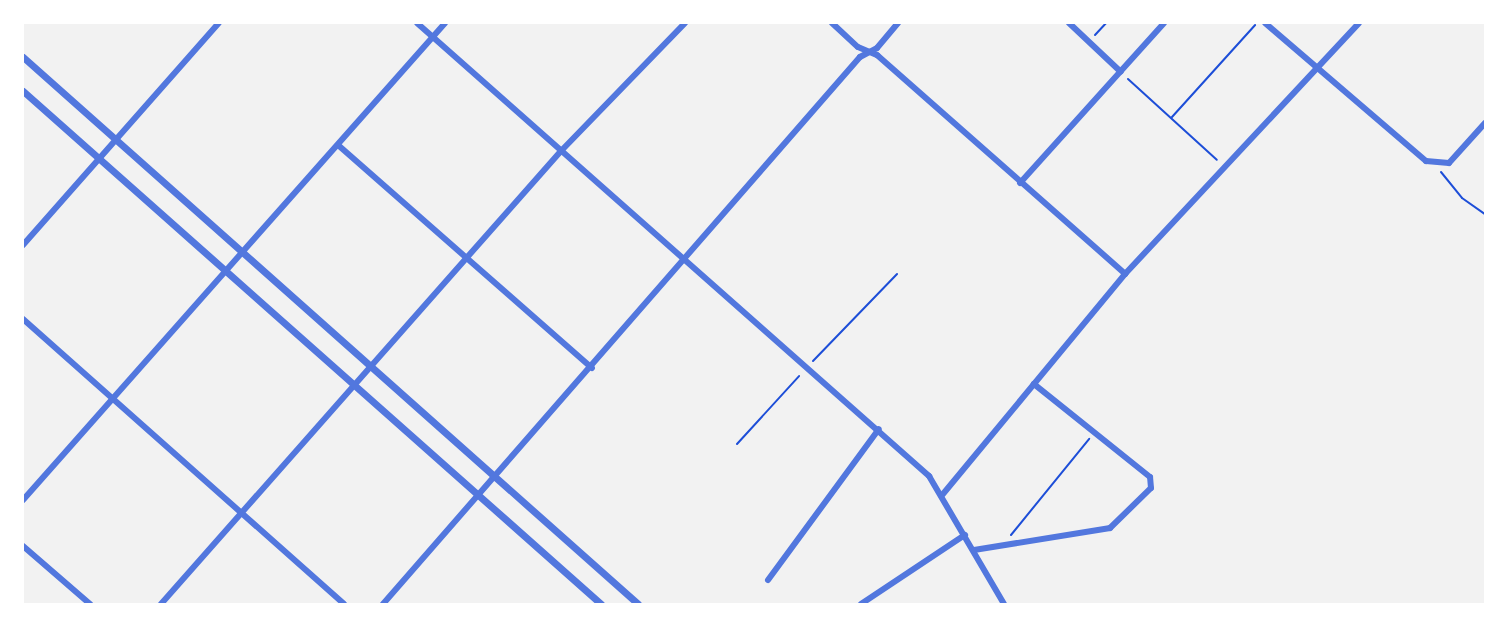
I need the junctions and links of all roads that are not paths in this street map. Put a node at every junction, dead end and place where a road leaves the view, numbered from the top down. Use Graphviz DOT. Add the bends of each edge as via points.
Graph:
graph roads {
  1 [pos="219,23"];
  2 [pos="417,23"];
  3 [pos="445,23"];
  4 [pos="685,23"];
  5 [pos="832,23"];
  6 [pos="898,23"];
  7 [pos="1069,23"];
  8 [pos="1164,23"];
  9 [pos="1265,23"];
  10 [pos="1359,23"];
  11 [pos="433,37"];
  12 [pos="869,52"];
  13 [pos="23,57"];
  14 [pos="1315,69"];
  15 [pos="1121,72"];
  16 [pos="23,91"];
  17 [pos="1485,123"];
  18 [pos="116,140"];
  19 [pos="338,145"];
  20 [pos="561,151"];
  21 [pos="100,158"];
  22 [pos="1020,183"];
  23 [pos="23,245"];
  24 [pos="242,254"];
  25 [pos="686,257"];
  26 [pos="467,260"];
  27 [pos="227,272"];
  28 [pos="1125,274"];
  29 [pos="23,319"];
  30 [pos="371,367"];
  31 [pos="592,368"];
  32 [pos="1034,384"];
  33 [pos="355,385"];
  34 [pos="112,398"];
  35 [pos="879,429"];
  36 [pos="495,479"];
  37 [pos="943,494"];
  38 [pos="480,496"];
  39 [pos="23,500"];
  40 [pos="242,513"];
  41 [pos="965,535"];
  42 [pos="23,546"];
  43 [pos="974,550"];
  44 [pos="768,580"];
  45 [pos="90,604"];
  46 [pos="161,604"];
  47 [pos="344,604"];
  48 [pos="383,604"];
  49 [pos="601,604"];
  50 [pos="638,604"];
  51 [pos="861,604"];
  52 [pos="1004,604"];
  1 -- 18 [label="street"];
  2 -- 11 [label="street"];
  3 -- 11 [label="street"];
  4 -- 20 [label="street"];
  5 -- 12 [label="street"];
  6 -- 12 [label="street"];
  7 -- 15 [label="street"];
  8 -- 15 [label="street"];
  9 -- 14 [label="street"];
  10 -- 14 [label="street"];
  11 -- 19 [label="street"];
  11 -- 20 [label="street"];
  12 -- 22 [label="street"];
  12 -- 25 [label="street"];
  13 -- 18 [label="street"];
  14 -- 17 [label="street" via="1437,165 1448,163"];
  14 -- 28 [label="street"];
  15 -- 22 [label="street"];
  16 -- 21 [label="street"];
  18 -- 21 [label="street"];
  18 -- 24 [label="street"];
  19 -- 24 [label="street"];
  19 -- 26 [label="street"];
  20 -- 25 [label="street"];
  20 -- 26 [label="street"];
  21 -- 23 [label="street"];
  21 -- 27 [label="street"];
  22 -- 28 [label="street"];
  24 -- 27 [label="street"];
  24 -- 30 [label="street"];
  25 -- 31 [label="street"];
  25 -- 35 [label="street"];
  26 -- 30 [label="street"];
  26 -- 31 [label="street"];
  27 -- 33 [label="street"];
  27 -- 34 [label="street"];
  28 -- 32 [label="street"];
  29 -- 34 [label="street"];
  30 -- 33 [label="street"];
  30 -- 36 [label="street"];
  31 -- 36 [label="street"];
  32 -- 37 [label="street"];
  32 -- 43 [label="street" via="1150,477 1151,488 1116,526"];
  33 -- 38 [label="street"];
  33 -- 40 [label="street"];
  34 -- 39 [label="street"];
  34 -- 40 [label="street"];
  35 -- 37 [label="street"];
  35 -- 44 [label="street"];
  36 -- 38 [label="street"];
  36 -- 50 [label="street"];
  37 -- 41 [label="street"];
  38 -- 48 [label="street"];
  38 -- 49 [label="street"];
  40 -- 46 [label="street"];
  40 -- 47 [label="street"];
  41 -- 43 [label="street"];
  41 -- 51 [label="street"];
  42 -- 45 [label="street"];
  43 -- 52 [label="street"];
}
